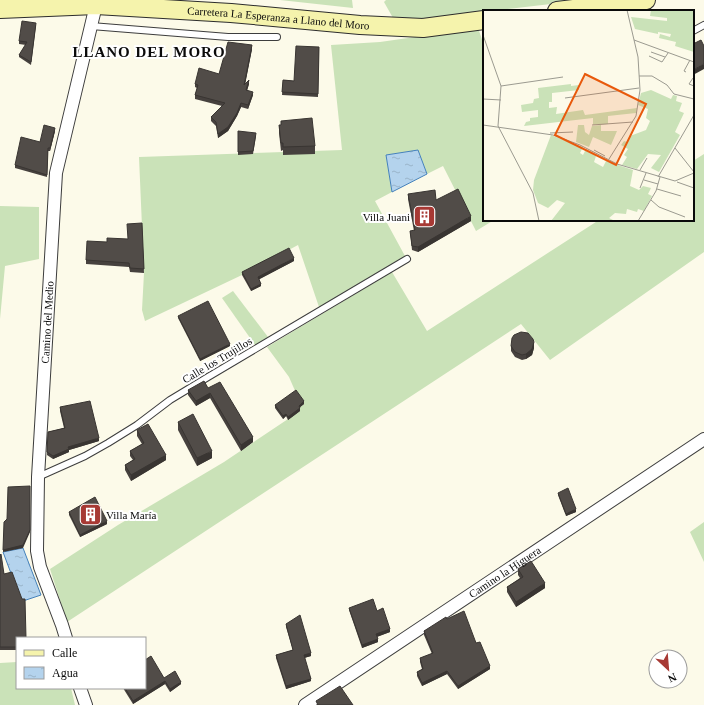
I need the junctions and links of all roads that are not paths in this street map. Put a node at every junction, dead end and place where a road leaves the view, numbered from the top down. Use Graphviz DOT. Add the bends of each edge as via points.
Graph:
graph roads {
  1 [pos="646,0"];
  2 [pos="96,5"];
  3 [pos="0,9"];
  4 [pos="565,10"];
  5 [pos="483,20"];
  6 [pos="704,25"];
  7 [pos="91,26"];
  8 [pos="694,30"];
  9 [pos="276,37"];
  10 [pos="407,260"];
  11 [pos="704,439"];
  12 [pos="38,477"];
  13 [pos="66,637"];
  14 [pos="80,689"];
  15 [pos="86,705"];
  16 [pos="305,705"];
  1 -- 4 [label="main road"];
  2 -- 3 [label="main road, Carretera La Esperanza a Llano del Moro"];
  2 -- 5 [label="main road, Carretera La Esperanza a Llano del Moro" via="231,12 360,25 423,28"];
  2 -- 7 [label="street, Camino del Medio"];
  6 -- 8 [label="lane"];
  7 -- 9 [label="lane" via="228,37"];
  7 -- 12 [label="street, Camino del Medio" via="56,173"];
  10 -- 12 [label="lane, Calle los Trujillos" via="170,400 108,443"];
  11 -- 16 [label="street, Camino la Higuera"];
  12 -- 13 [label="street, Camino del Medio" via="37,551 40,567"];
  14 -- 15 [label="street"];
}
